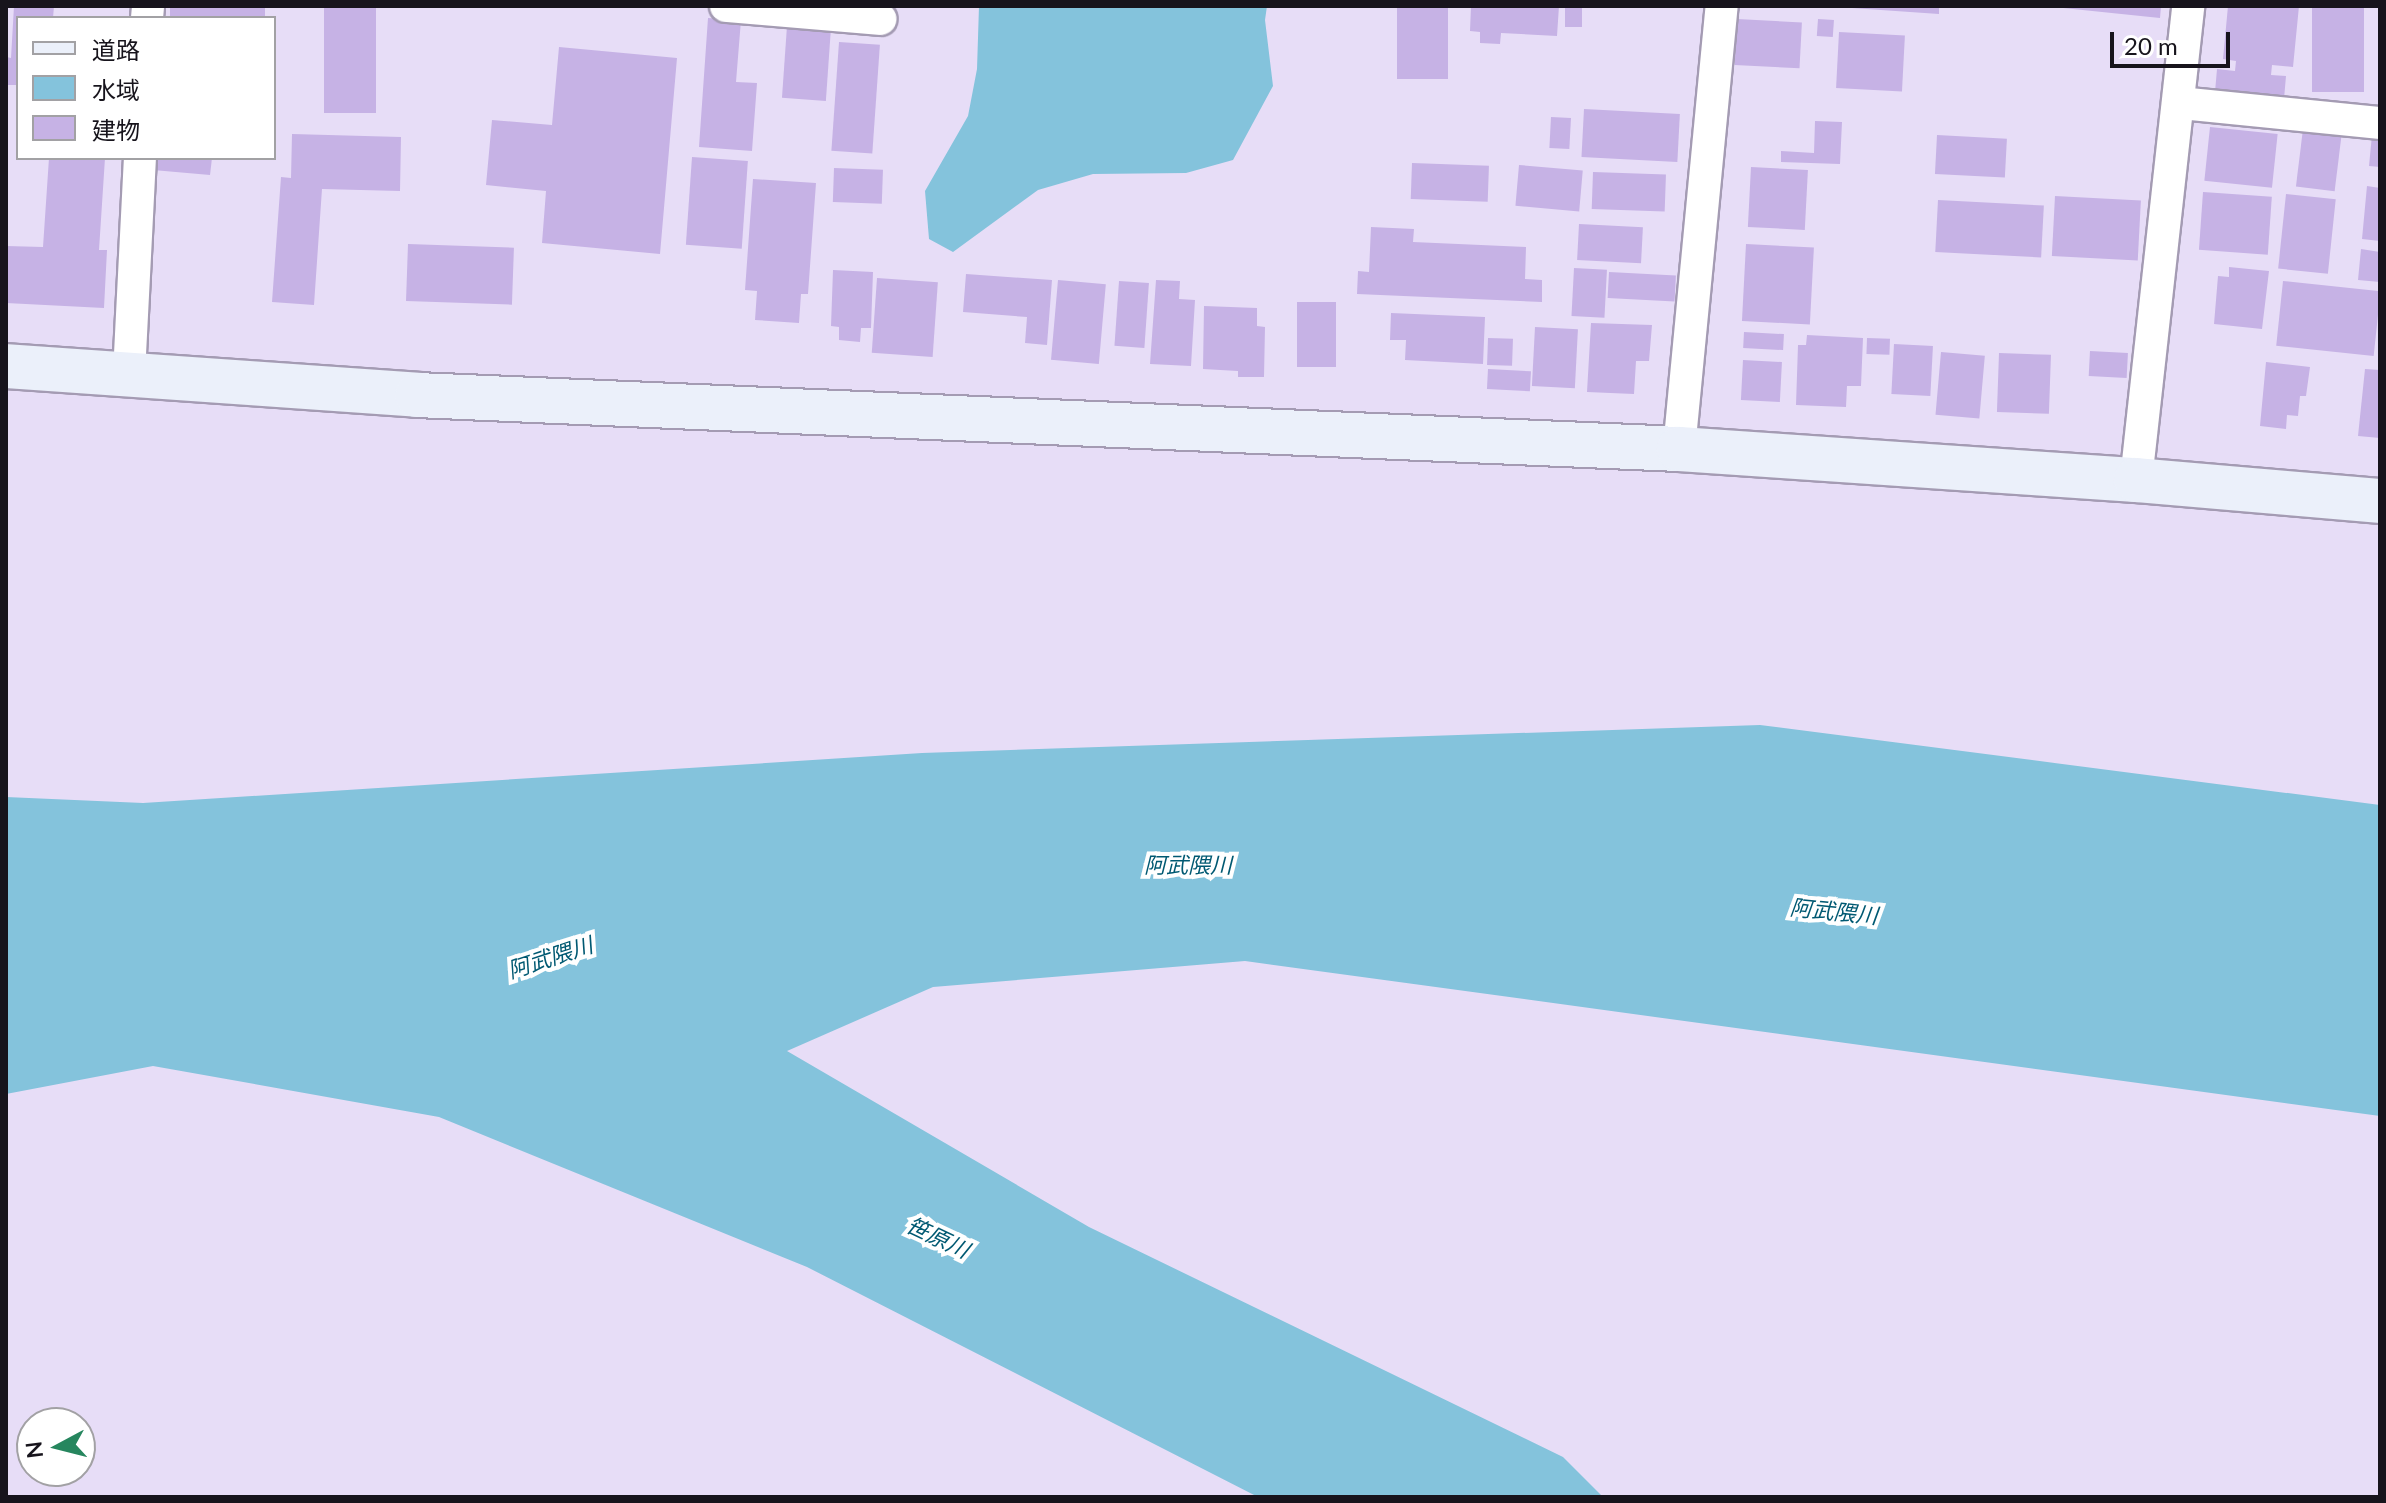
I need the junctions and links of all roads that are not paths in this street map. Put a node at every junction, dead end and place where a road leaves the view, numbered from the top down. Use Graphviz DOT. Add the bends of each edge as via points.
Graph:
graph roads {
  1 [pos="726,6"];
  2 [pos="1722,6"];
  3 [pos="2188,6"];
  4 [pos="880,19"];
  5 [pos="2180,103"];
  6 [pos="2380,123"];
  7 [pos="140,160"];
  8 [pos="6,366"];
  9 [pos="129,374"];
  10 [pos="1679,449"];
  11 [pos="2136,480"];
  12 [pos="2380,501"];
  1 -- 4 [label="street"];
  2 -- 10 [label="street"];
  3 -- 5 [label="street"];
  5 -- 6 [label="street"];
  5 -- 11 [label="street"];
  7 -- 9 [label="street"];
  8 -- 9 [label="street"];
  9 -- 10 [label="street" via="417,395"];
  10 -- 11 [label="street"];
  11 -- 12 [label="street"];
}
